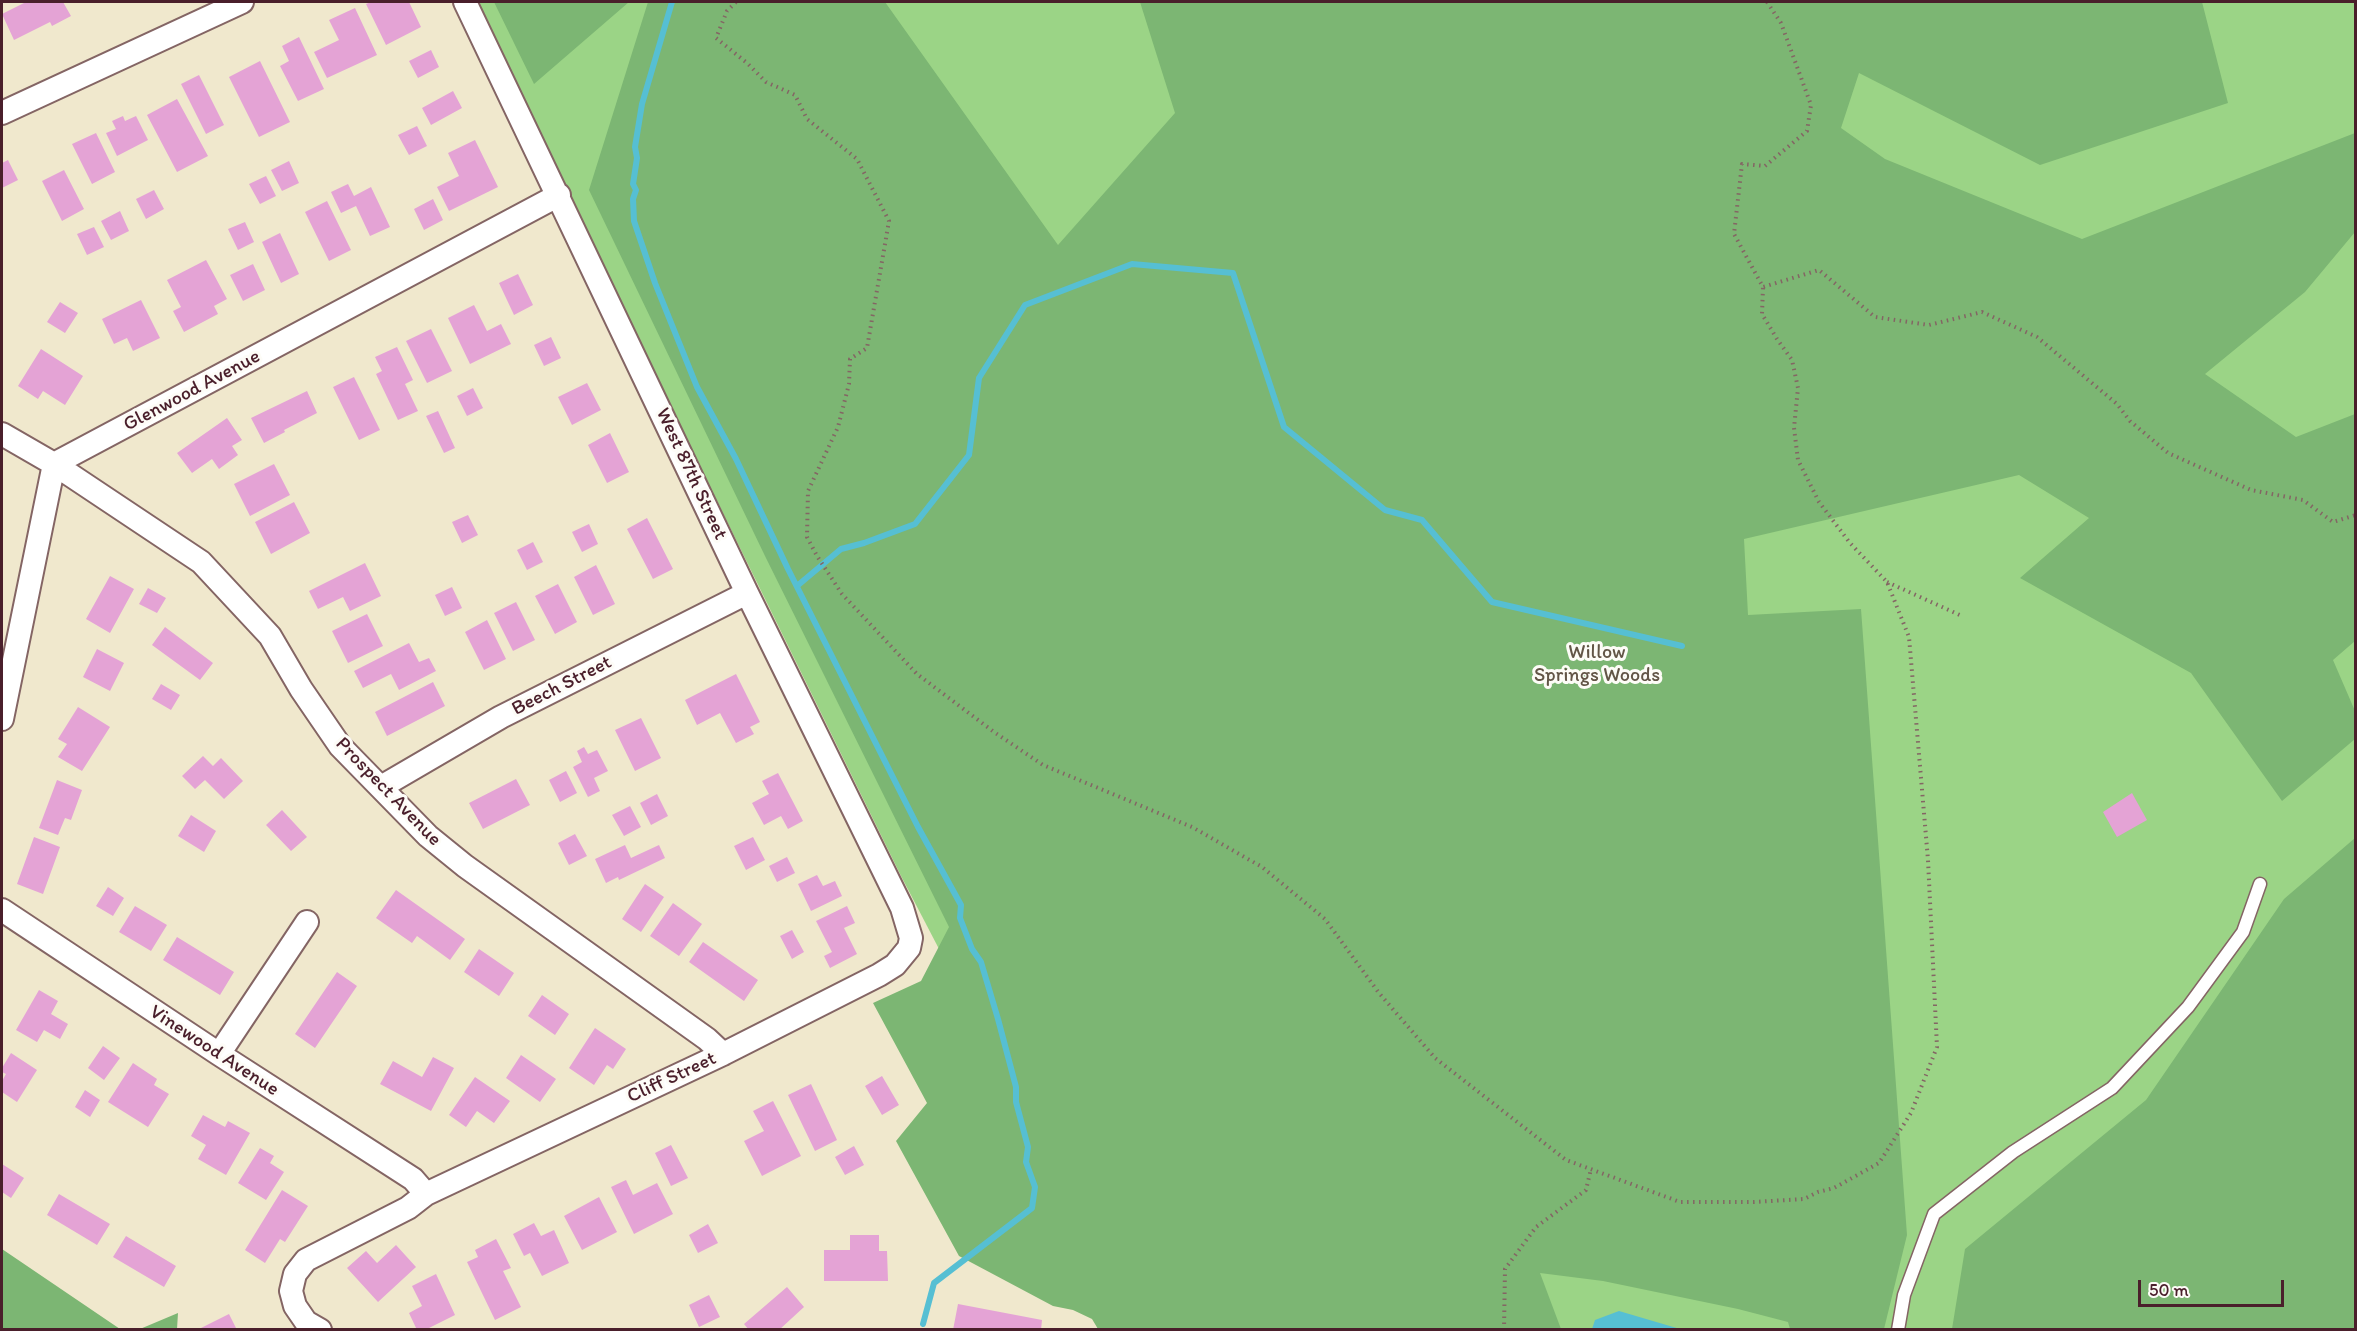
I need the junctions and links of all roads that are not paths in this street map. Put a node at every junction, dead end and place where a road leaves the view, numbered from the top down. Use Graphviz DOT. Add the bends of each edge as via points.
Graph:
graph roads {
  1 [pos="242,2"];
  2 [pos="465,2"];
  3 [pos="4,104"];
  4 [pos="559,195"];
  5 [pos="2,434"];
  6 [pos="54,464"];
  7 [pos="747,593"];
  8 [pos="2,719"];
  9 [pos="381,787"];
  10 [pos="2260,884"];
  11 [pos="2,910"];
  12 [pos="307,922"];
  13 [pos="909,948"];
  14 [pos="219,1054"];
  15 [pos="723,1054"];
  16 [pos="426,1194"];
  17 [pos="320,1329"];
  18 [pos="1898,1329"];
  1 -- 3 [label="street"];
  2 -- 4 [label="street, West 87th Street"];
  4 -- 6 [label="street, Glenwood Avenue"];
  4 -- 7 [label="street, West 87th Street"];
  5 -- 6 [label="street, Prospect Avenue"];
  6 -- 8 [label="street"];
  6 -- 9 [label="street, Prospect Avenue" via="201,562 270,636 340,746"];
  7 -- 9 [label="street, Beech Street" via="501,717"];
  7 -- 13 [label="street, West 87th Street" via="902,908 911,938"];
  9 -- 15 [label="street, Prospect Avenue" via="428,836 465,866"];
  10 -- 18 [label="lane" via="2243,932 2188,1007 2112,1088 2013,1152 1934,1214 1904,1295"];
  11 -- 14 [label="street, Vinewood Avenue"];
  12 -- 14 [label="street"];
  13 -- 15 [label="street, Cliff Street" via="895,965 879,975"];
  14 -- 16 [label="street, Vinewood Avenue" via="412,1179"];
  15 -- 16 [label="street, Cliff Street"];
  16 -- 17 [label="street, Cliff Street" via="408,1208 306,1260 295,1274 291,1291 294,1306 306,1322"];
}
